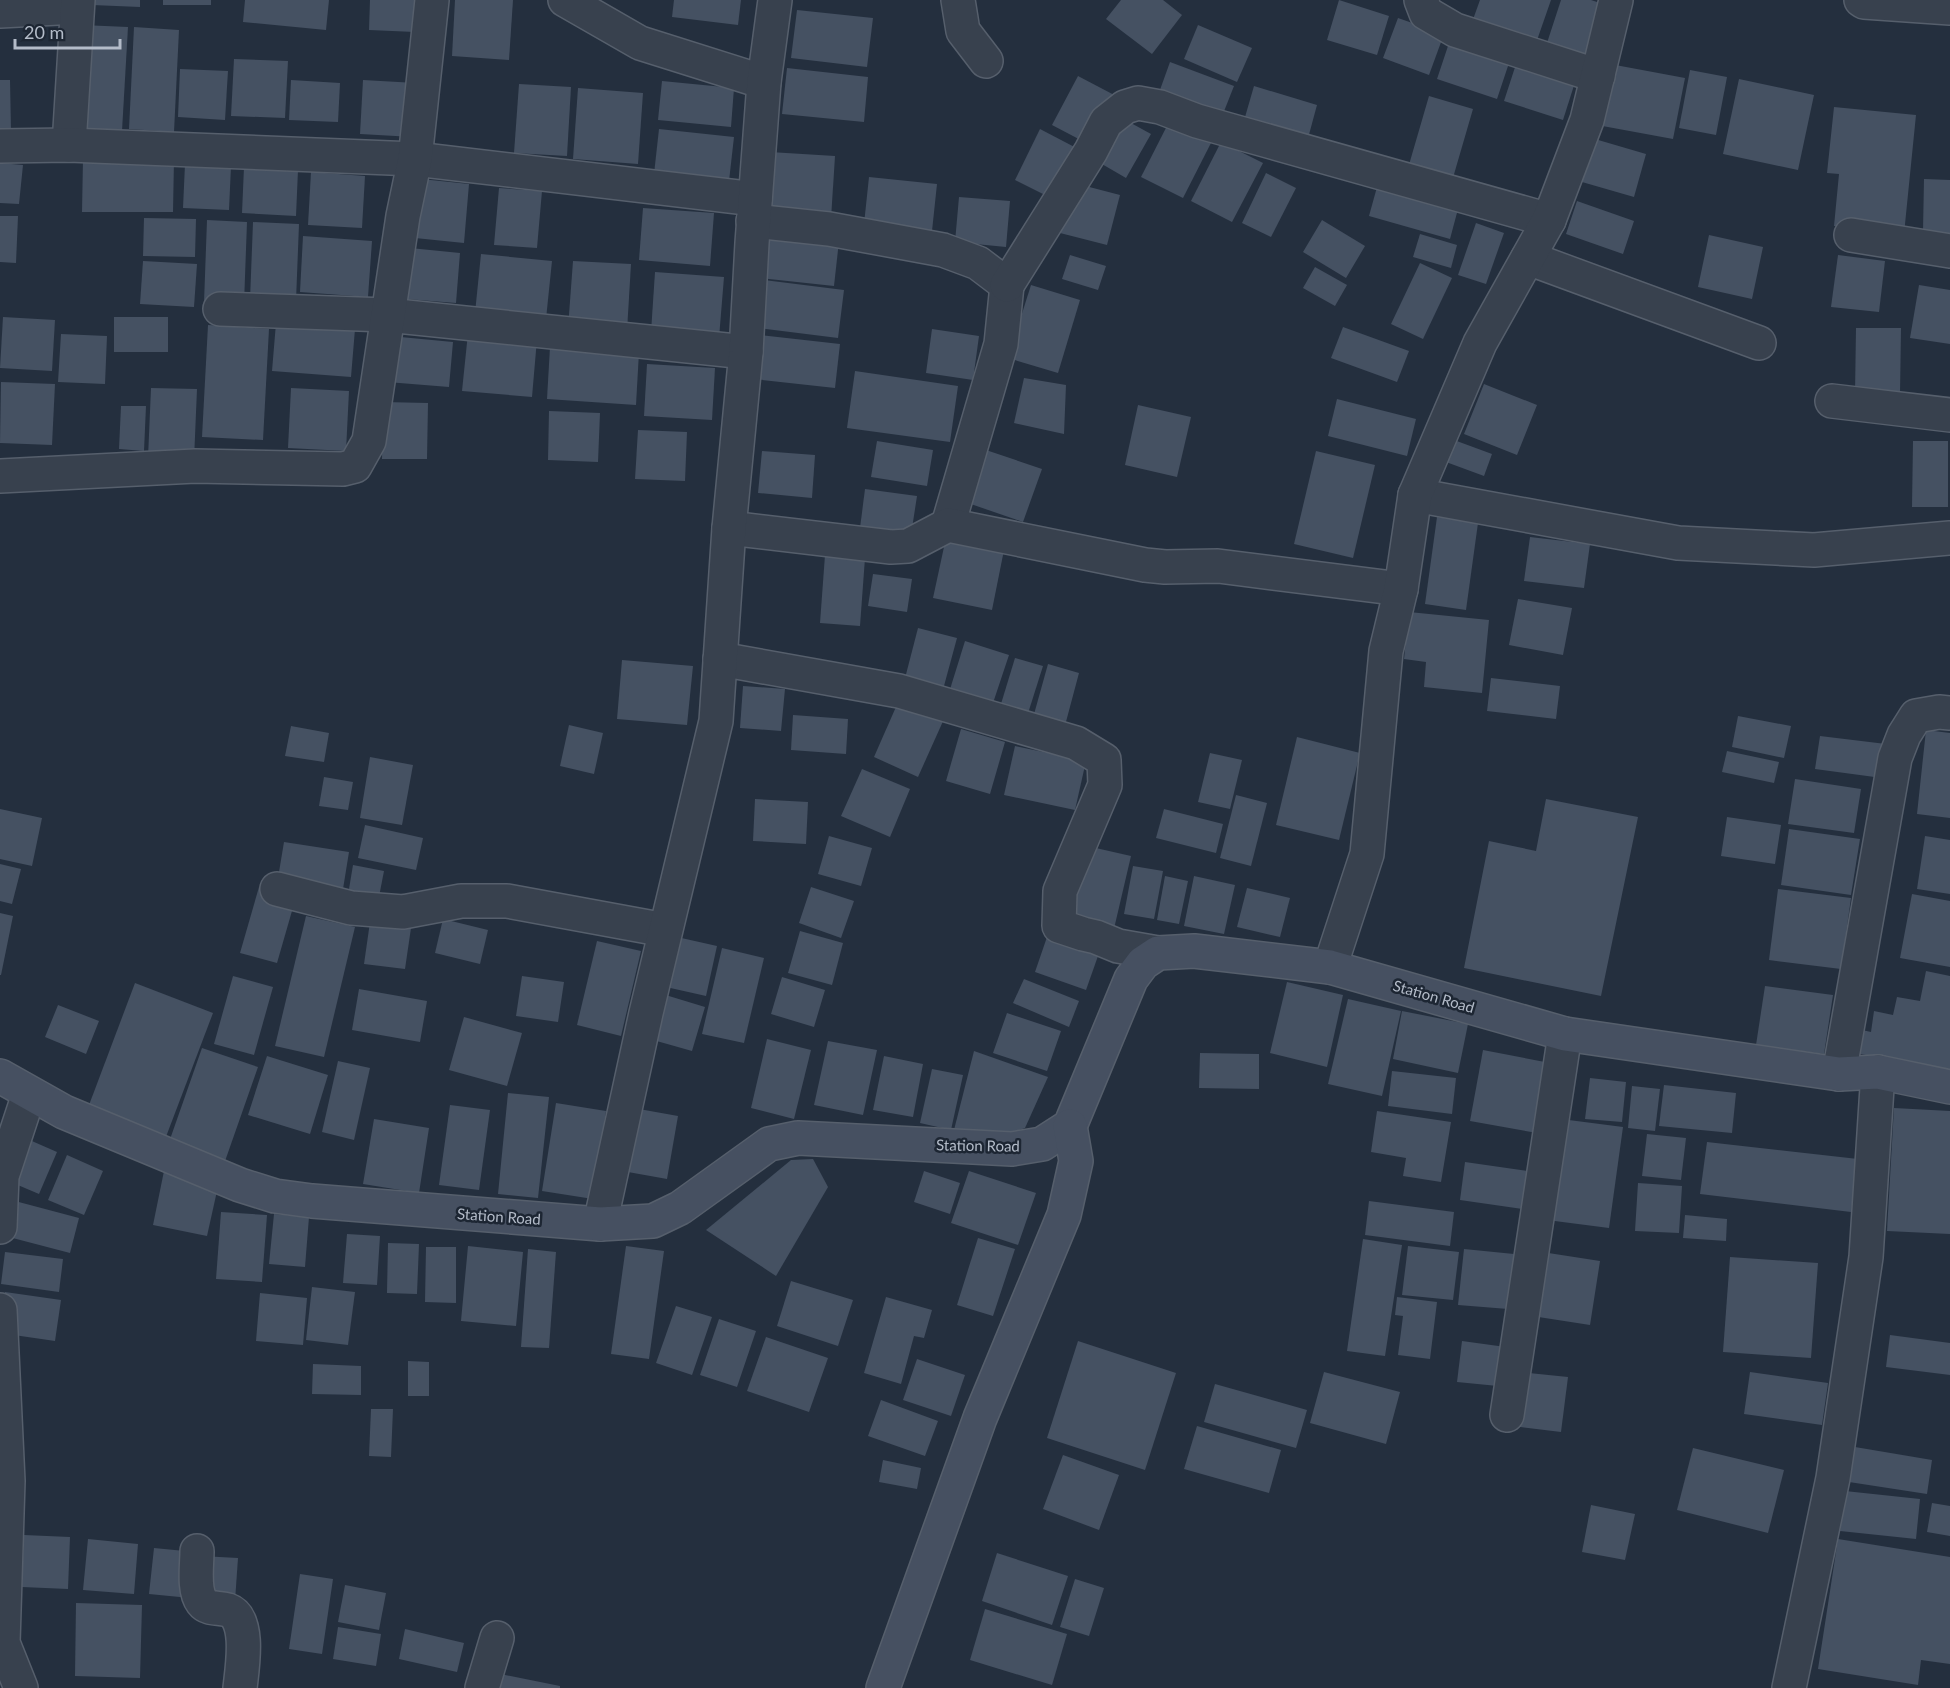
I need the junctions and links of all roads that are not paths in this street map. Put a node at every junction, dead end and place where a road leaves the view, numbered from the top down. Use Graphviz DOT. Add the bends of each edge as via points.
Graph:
graph roads {
  1 [pos="432,0"];
  2 [pos="565,0"];
  3 [pos="775,0"];
  4 [pos="958,0"];
  5 [pos="1421,0"];
  6 [pos="1616,0"];
  7 [pos="1861,0"];
  8 [pos="77,3"];
  9 [pos="1950,8"];
  10 [pos="0,11"];
  11 [pos="986,61"];
  12 [pos="1598,76"];
  13 [pos="764,82"];
  14 [pos="69,145"];
  15 [pos="0,146"];
  16 [pos="415,159"];
  17 [pos="754,210"];
  18 [pos="1549,220"];
  19 [pos="1851,235"];
  20 [pos="1950,251"];
  21 [pos="1528,258"];
  22 [pos="1007,285"];
  23 [pos="220,309"];
  24 [pos="387,315"];
  25 [pos="1759,343"];
  26 [pos="746,352"];
  27 [pos="1832,400"];
  28 [pos="1950,415"];
  29 [pos="0,476"];
  30 [pos="1415,495"];
  31 [pos="948,525"];
  32 [pos="729,528"];
  33 [pos="1950,538"];
  34 [pos="1401,589"];
  35 [pos="720,659"];
  36 [pos="1950,713"];
  37 [pos="277,889"];
  38 [pos="665,930"];
  39 [pos="1158,953"];
  40 [pos="1330,966"];
  41 [pos="1565,1034"];
  42 [pos="1878,1072"];
  43 [pos="1839,1074"];
  44 [pos="0,1076"];
  45 [pos="1950,1087"];
  46 [pos="29,1094"];
  47 [pos="1070,1126"];
  48 [pos="600,1224"];
  49 [pos="0,1227"];
  50 [pos="0,1329"];
  51 [pos="1507,1415"];
  52 [pos="197,1551"];
  53 [pos="497,1638"];
  54 [pos="1,1643"];
  55 [pos="21,1688"];
  56 [pos="240,1688"];
  57 [pos="483,1688"];
  58 [pos="883,1688"];
  59 [pos="1789,1688"];
  1 -- 16 [label="street"];
  2 -- 13 [label="street" via="640,43"];
  3 -- 13 [label="street"];
  4 -- 11 [label="street" via="963,31"];
  5 -- 12 [label="street" via="1425,14 1455,30"];
  6 -- 12 [label="street"];
  7 -- 9 [label="street"];
  8 -- 10 [label="street"];
  8 -- 14 [label="street"];
  12 -- 18 [label="street" via="1587,120"];
  13 -- 17 [label="street"];
  14 -- 15 [label="street"];
  14 -- 16 [label="street"];
  16 -- 17 [label="street"];
  16 -- 24 [label="street"];
  17 -- 22 [label="street" via="829,229 943,250 978,263"];
  17 -- 26 [label="street"];
  18 -- 21 [label="street"];
  18 -- 22 [label="street" via="1138,103 1125,107 1106,123"];
  19 -- 20 [label="street"];
  21 -- 25 [label="street"];
  21 -- 30 [label="street" via="1480,343"];
  22 -- 31 [label="street" via="1001,344"];
  23 -- 24 [label="street"];
  24 -- 26 [label="street"];
  24 -- 29 [label="street" via="369,441 355,466 195,466"];
  26 -- 32 [label="street"];
  27 -- 28 [label="street"];
  30 -- 33 [label="street" via="1678,543 1814,550"];
  30 -- 34 [label="street"];
  31 -- 32 [label="street" via="908,546 891,547"];
  31 -- 34 [label="street" via="1145,566 1218,566"];
  32 -- 35 [label="street"];
  34 -- 40 [label="street" via="1386,651 1367,854"];
  35 -- 38 [label="street" via="716,721"];
  35 -- 39 [label="street" via="899,691 1076,743 1104,760 1105,785 1060,891 1059,926 1118,946"];
  36 -- 43 [label="street" via="1916,716 1895,758"];
  37 -- 38 [label="street" via="351,908 403,912 461,901 507,901"];
  38 -- 48 [label="street"];
  39 -- 40 [label="main road, Station Road" via="1194,951"];
  39 -- 47 [label="main road" via="1143,963 1131,979"];
  40 -- 41 [label="main road, Station Road"];
  41 -- 43 [label="main road, Station Road"];
  41 -- 51 [label="street"];
  42 -- 43 [label="main road, Station Road"];
  42 -- 45 [label="main road, Station Road"];
  42 -- 59 [label="street" via="1866,1257 1833,1478"];
  44 -- 46 [label="main road, Station Road"];
  46 -- 48 [label="main road, Station Road" via="240,1185 275,1196"];
  46 -- 49 [label="street" via="2,1176"];
  47 -- 48 [label="main road, Station Road" via="1042,1144 1012,1149 798,1138 769,1144 680,1208 653,1221"];
  47 -- 58 [label="main road" via="1076,1161 1064,1215 980,1418"];
  50 -- 54 [label="street" via="8,1481"];
  52 -- 56 [label="street" via="198,1593 203,1603 237,1616 242,1628"];
  53 -- 57 [label="street"];
  54 -- 55 [label="street"];
}
